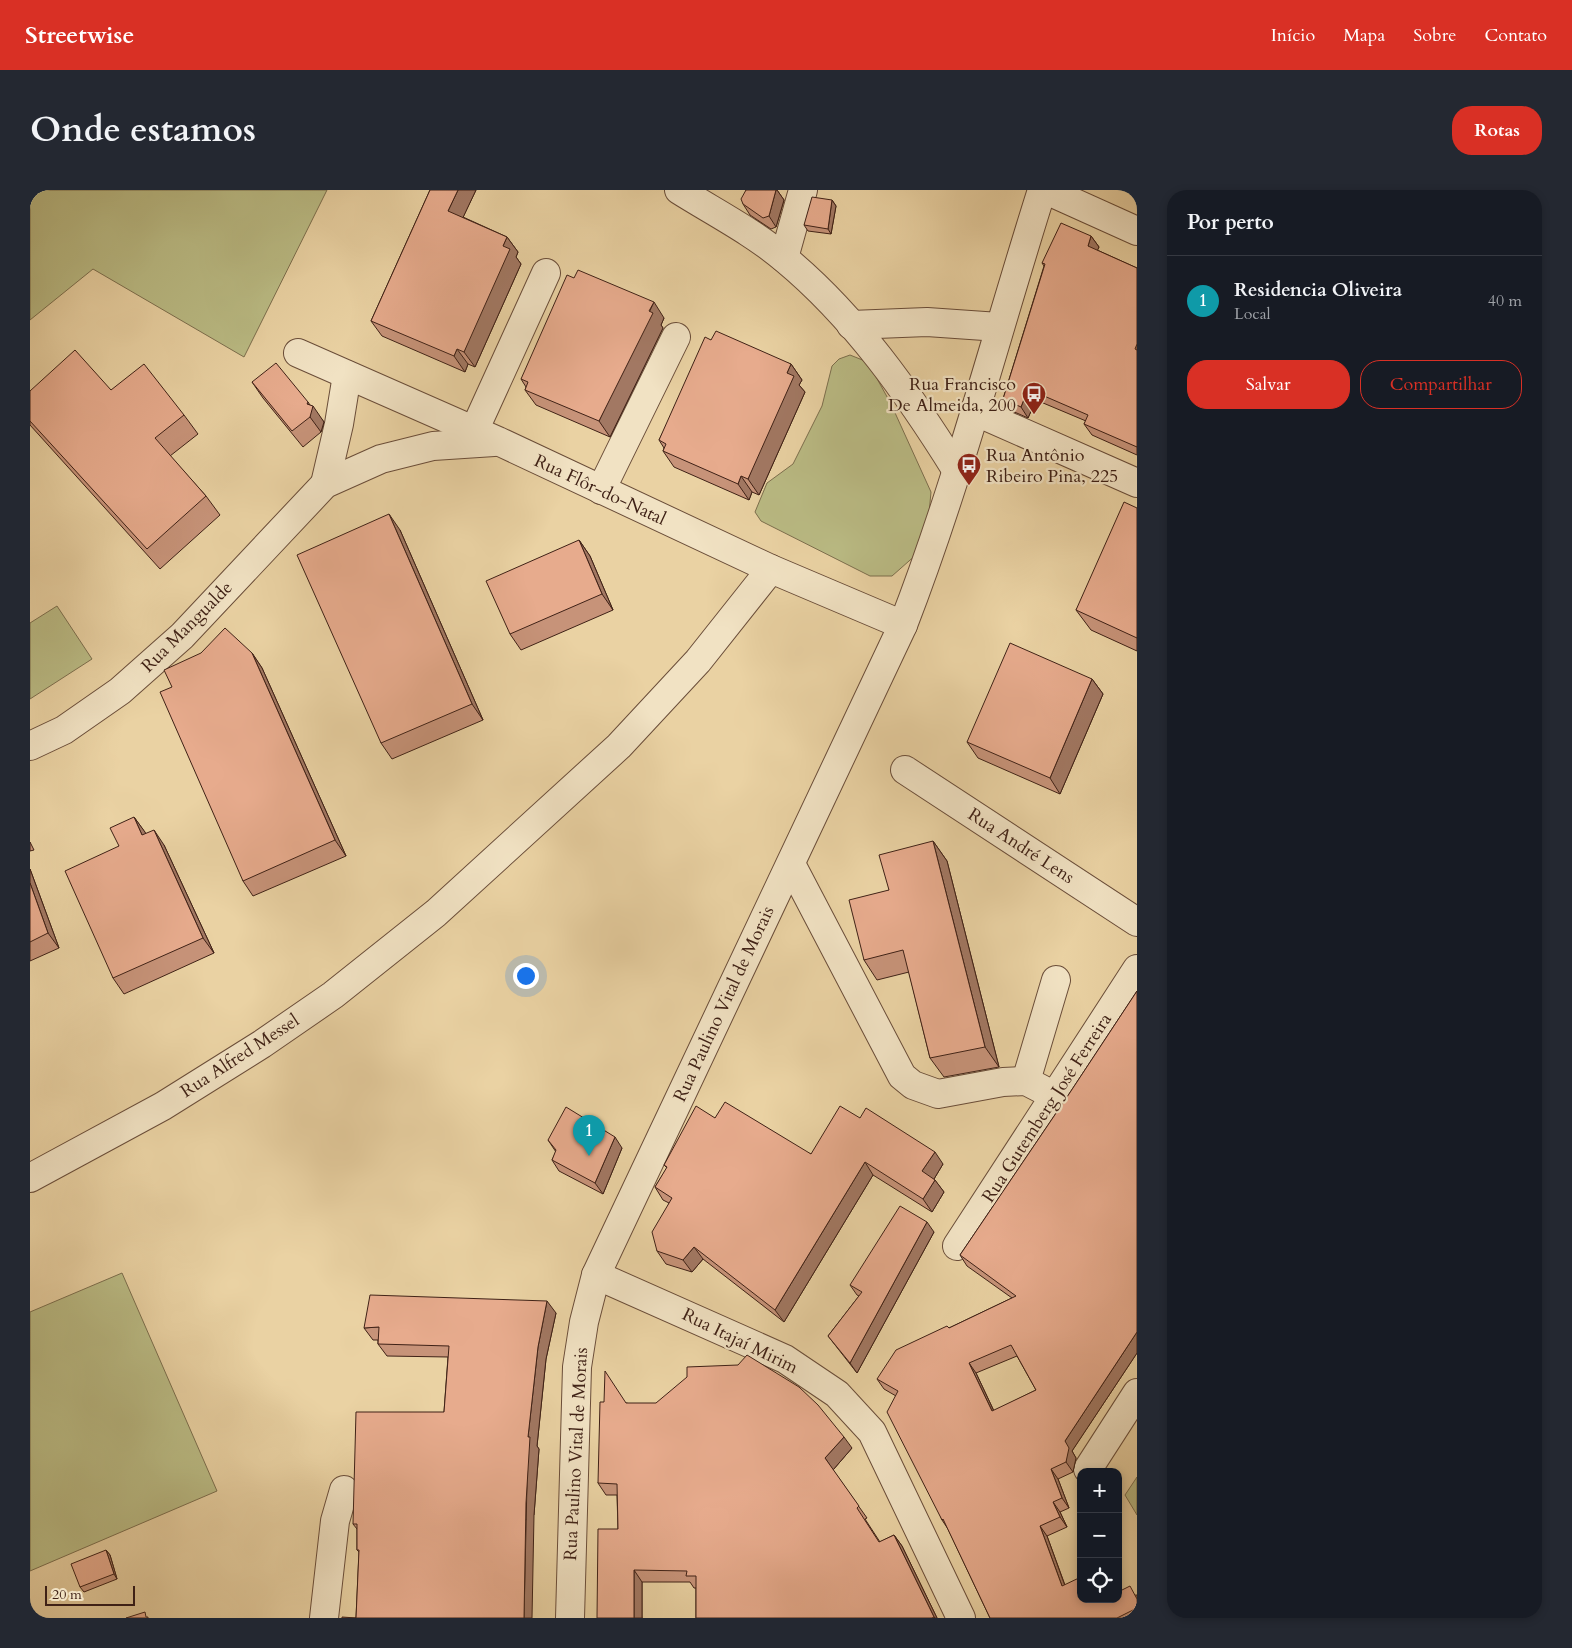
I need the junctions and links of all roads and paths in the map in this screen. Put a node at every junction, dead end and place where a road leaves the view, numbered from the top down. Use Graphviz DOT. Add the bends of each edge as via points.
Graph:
graph roads {
  1 [pos="679,190"];
  2 [pos="803,190"];
  3 [pos="1042,190"];
  4 [pos="1046,190"];
  5 [pos="1137,231"];
  6 [pos="784,258"];
  7 [pos="546,273"];
  8 [pos="851,325"];
  9 [pos="999,328"];
  10 [pos="676,337"];
  11 [pos="298,353"];
  12 [pos="347,375"];
  13 [pos="974,411"];
  14 [pos="486,436"];
  15 [pos="957,471"];
  16 [pos="1137,482"];
  17 [pos="325,484"];
  18 [pos="601,490"];
  19 [pos="771,569"];
  20 [pos="903,625"];
  21 [pos="30,746"];
  22 [pos="905,770"];
  23 [pos="790,864"];
  24 [pos="1137,922"];
  25 [pos="1137,969"];
  26 [pos="1056,980"];
  27 [pos="1026,1081"];
  28 [pos="1055,1096"];
  29 [pos="30,1178"];
  30 [pos="957,1246"];
  31 [pos="596,1275"];
  32 [pos="1137,1393"];
  33 [pos="1089,1468"];
  34 [pos="344,1490"];
  35 [pos="324,1618"];
  36 [pos="570,1618"];
  37 [pos="961,1618"];
  1 -- 6 [label="street"];
  2 -- 6 [label="street"];
  3 -- 9 [label="street, Rua Paulino Vital de Morais"];
  4 -- 5 [label="street"];
  6 -- 8 [label="street" via="840,310"];
  7 -- 14 [label="street"];
  8 -- 9 [label="street" via="926,322"];
  8 -- 15 [label="street" via="916,406"];
  9 -- 13 [label="street, Rua Paulino Vital de Morais"];
  10 -- 18 [label="street"];
  11 -- 12 [label="street, Rua Flôr-do-Natal"];
  12 -- 14 [label="street, Rua Flôr-do-Natal"];
  12 -- 17 [label="street"];
  13 -- 15 [label="street, Rua Paulino Vital de Morais"];
  13 -- 16 [label="street"];
  14 -- 17 [label="street, Rua Mangualde" via="381,459"];
  14 -- 18 [label="street, Rua Flôr-do-Natal"];
  15 -- 20 [label="street, Rua Paulino Vital de Morais"];
  17 -- 21 [label="street, Rua Mangualde" via="182,636 120,691 64,730"];
  18 -- 19 [label="street, Rua Flôr-do-Natal"];
  19 -- 20 [label="street, Rua Flôr-do-Natal"];
  19 -- 29 [label="street, Rua Alfred Messel" via="698,661 619,746 436,913 333,994 262,1044 163,1106"];
  20 -- 23 [label="street, Rua Paulino Vital de Morais"];
  22 -- 24 [label="street, Rua André Lens"];
  23 -- 27 [label="street" via="902,1076 913,1085 938,1094"];
  23 -- 31 [label="street, Rua Paulino Vital de Morais"];
  25 -- 28 [label="street, Rua Gutemberg José Ferreira"];
  26 -- 27 [label="street"];
  27 -- 28 [label="street"];
  28 -- 30 [label="street, Rua Gutemberg José Ferreira"];
  31 -- 36 [label="street, Rua Paulino Vital de Morais" via="577,1367"];
  31 -- 37 [label="street, Rua Itajaí Mirim" via="785,1359 836,1394 872,1432"];
  32 -- 33 [label="street"];
  34 -- 35 [label="street" via="335,1521"];
}
